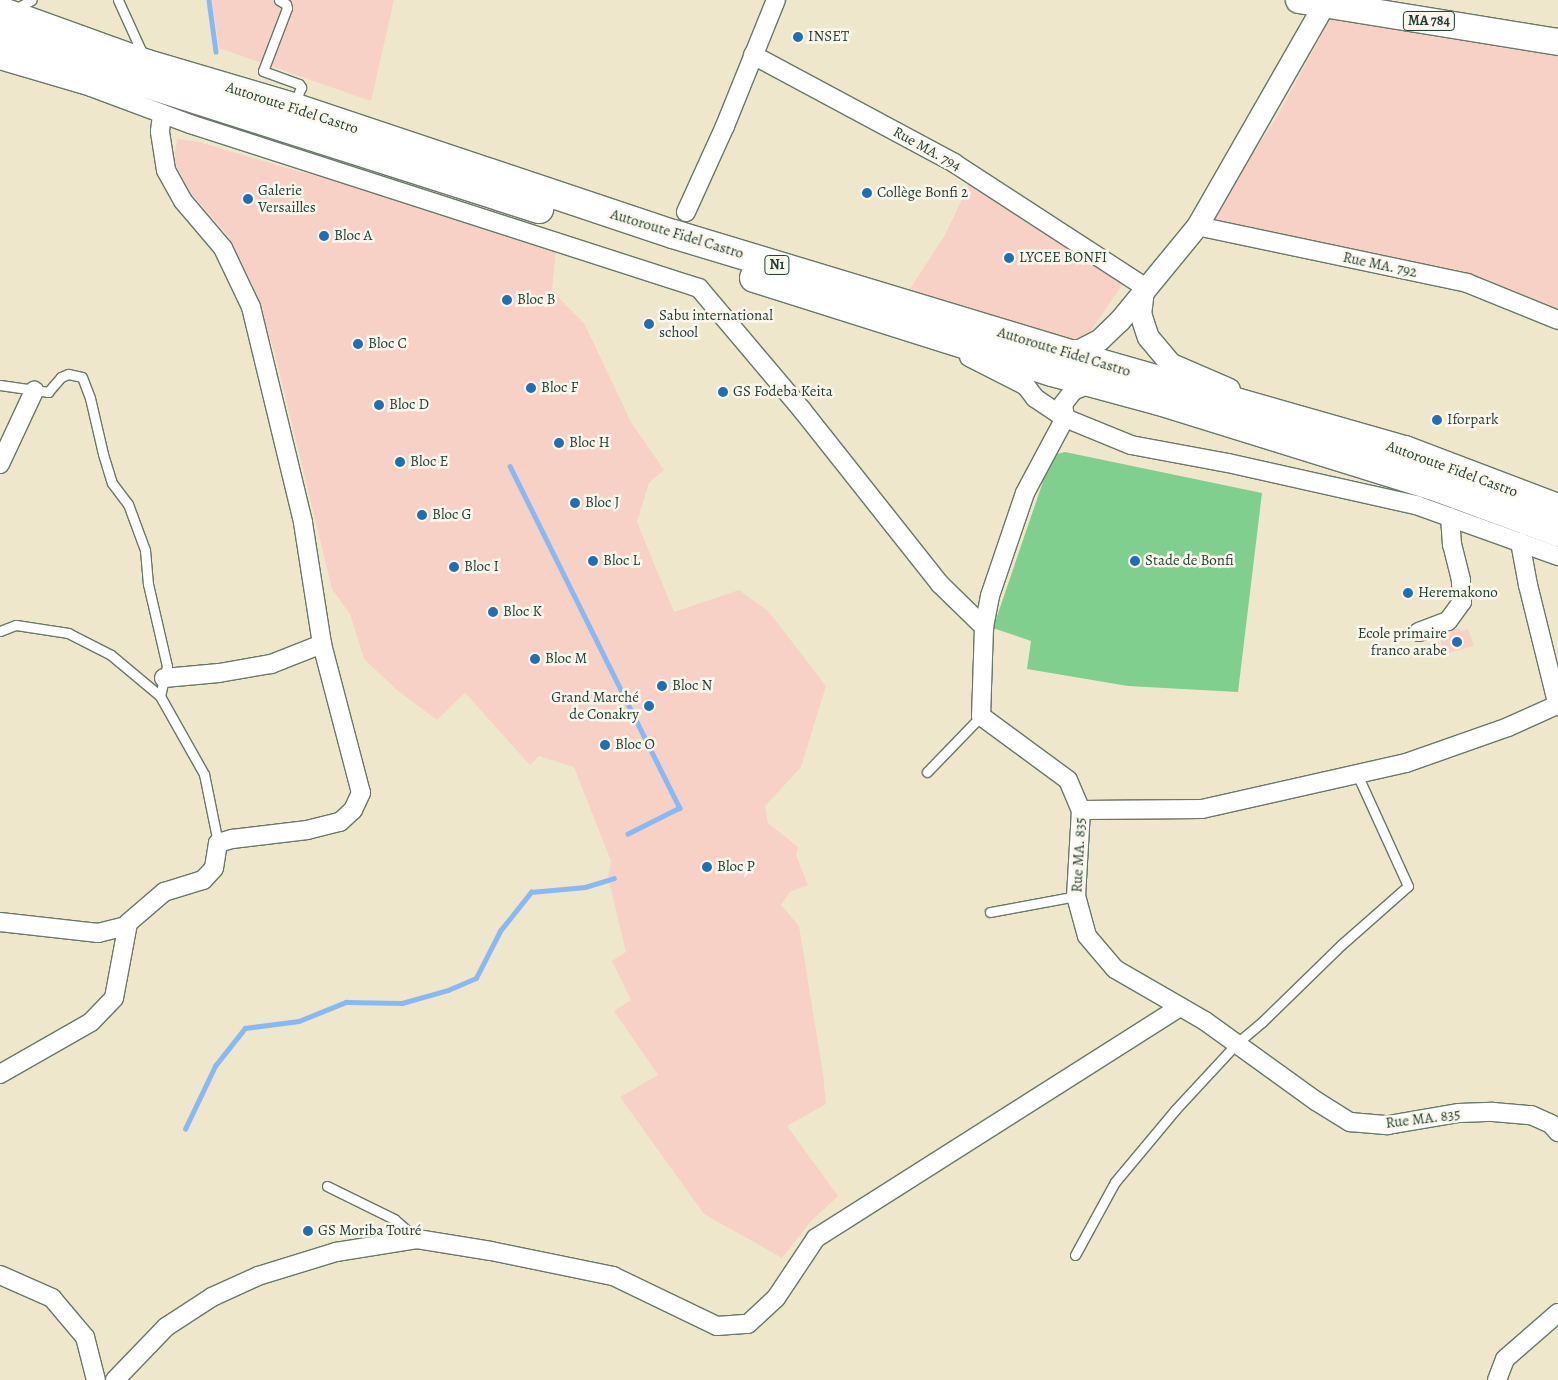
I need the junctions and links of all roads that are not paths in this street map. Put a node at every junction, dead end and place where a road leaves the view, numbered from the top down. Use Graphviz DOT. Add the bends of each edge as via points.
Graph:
graph roads {
  1 [pos="32,0"];
  2 [pos="118,0"];
  3 [pos="279,0"];
  4 [pos="776,0"];
  5 [pos="1316,1"];
  6 [pos="2,21"];
  7 [pos="1558,42"];
  8 [pos="753,55"];
  9 [pos="0,60"];
  10 [pos="146,64"];
  11 [pos="293,107"];
  12 [pos="162,114"];
  13 [pos="686,212"];
  14 [pos="1196,226"];
  15 [pos="1144,288"];
  16 [pos="1558,320"];
  17 [pos="910,328"];
  18 [pos="1056,350"];
  19 [pos="0,385"];
  20 [pos="1106,385"];
  21 [pos="34,392"];
  22 [pos="1065,418"];
  23 [pos="1310,423"];
  24 [pos="0,464"];
  25 [pos="1558,508"];
  26 [pos="1450,517"];
  27 [pos="1558,532"];
  28 [pos="1520,542"];
  29 [pos="1558,556"];
  30 [pos="984,627"];
  31 [pos="0,631"];
  32 [pos="1419,632"];
  33 [pos="322,644"];
  34 [pos="164,678"];
  35 [pos="160,696"];
  36 [pos="1557,706"];
  37 [pos="981,716"];
  38 [pos="927,772"];
  39 [pos="1356,774"];
  40 [pos="1081,810"];
  41 [pos="218,843"];
  42 [pos="1076,896"];
  43 [pos="990,912"];
  44 [pos="0,922"];
  45 [pos="127,926"];
  46 [pos="1180,1007"];
  47 [pos="1237,1043"];
  48 [pos="0,1074"];
  49 [pos="1558,1132"];
  50 [pos="327,1186"];
  51 [pos="417,1239"];
  52 [pos="1075,1255"];
  53 [pos="0,1275"];
  54 [pos="1558,1313"];
  55 [pos="96,1380"];
  56 [pos="115,1380"];
  57 [pos="1497,1380"];
  1 -- 6 [label="lane"];
  2 -- 10 [label="lane"];
  3 -- 11 [label="lane" via="287,8 264,71 299,84 301,87"];
  4 -- 8 [label="street"];
  5 -- 7 [label="main road, MA 784"];
  5 -- 14 [label="street"];
  6 -- 10 [label="highway, Autoroute Fidel Castro / N1"];
  6 -- 17 [label="highway, Autoroute Fidel Castro / N1"];
  8 -- 13 [label="street"];
  8 -- 15 [label="street, Rue MA. 794" via="954,163"];
  9 -- 12 [label="street" via="90,87"];
  10 -- 11 [label="highway, Autoroute Fidel Castro / N1"];
  11 -- 18 [label="highway, Autoroute Fidel Castro / N1" via="642,224"];
  12 -- 30 [label="street" via="699,288 802,410 940,584"];
  12 -- 33 [label="street" via="160,132 166,170 183,201 223,248 251,307 303,522"];
  14 -- 15 [label="street"];
  14 -- 16 [label="street, Rue MA. 792" via="1467,283"];
  15 -- 18 [label="street" via="1119,321 1099,340 1079,350"];
  15 -- 23 [label="street" via="1140,313 1148,337 1171,364"];
  17 -- 20 [label="highway, Autoroute Fidel Castro / N1" via="1052,372"];
  17 -- 22 [label="street" via="1026,386 1035,398"];
  18 -- 23 [label="highway, Autoroute Fidel Castro / N1"];
  19 -- 21 [label="lane"];
  20 -- 22 [label="street" via="1087,385 1073,391 1063,404"];
  20 -- 27 [label="highway, Autoroute Fidel Castro / N1" via="1431,485"];
  21 -- 24 [label="street"];
  21 -- 34 [label="lane" via="48,392 68,374 82,377 112,484 128,504 145,550 148,584 167,666"];
  22 -- 26 [label="street" via="1131,445 1407,503"];
  22 -- 30 [label="street" via="1025,493 990,596"];
  23 -- 25 [label="highway, Autoroute Fidel Castro / N1" via="1405,450"];
  26 -- 28 [label="street"];
  26 -- 32 [label="street" via="1462,602 1448,621"];
  28 -- 29 [label="street"];
  28 -- 36 [label="street"];
  30 -- 37 [label="street"];
  31 -- 35 [label="lane" via="16,626 68,633 111,655"];
  33 -- 34 [label="street" via="271,664"];
  33 -- 41 [label="street" via="361,793 353,810 340,822"];
  34 -- 35 [label="lane"];
  35 -- 41 [label="lane" via="204,774"];
  36 -- 39 [label="street" via="1406,763"];
  37 -- 38 [label="lane"];
  37 -- 40 [label="street, Rue MA. 835" via="1068,780"];
  39 -- 40 [label="street" via="1202,809"];
  39 -- 47 [label="lane" via="1408,886"];
  40 -- 42 [label="street, Rue MA. 835"];
  41 -- 45 [label="street" via="214,868 202,880 164,892"];
  42 -- 43 [label="lane"];
  42 -- 46 [label="street, Rue MA. 835" via="1087,936 1115,968"];
  44 -- 45 [label="street" via="98,933"];
  45 -- 48 [label="street" via="114,998 91,1022"];
  46 -- 47 [label="street, Rue MA. 835"];
  46 -- 51 [label="street" via="816,1238 776,1298 748,1324 717,1326 613,1276"];
  47 -- 49 [label="street, Rue MA. 835" via="1350,1122 1388,1125 1459,1113 1493,1112 1531,1115 1551,1124"];
  47 -- 52 [label="lane" via="1115,1182"];
  50 -- 51 [label="lane" via="394,1220"];
  51 -- 56 [label="street" via="336,1252 258,1276 212,1297 166,1327"];
  53 -- 55 [label="street" via="52,1298 84,1337"];
  54 -- 57 [label="street" via="1505,1359"];
}
